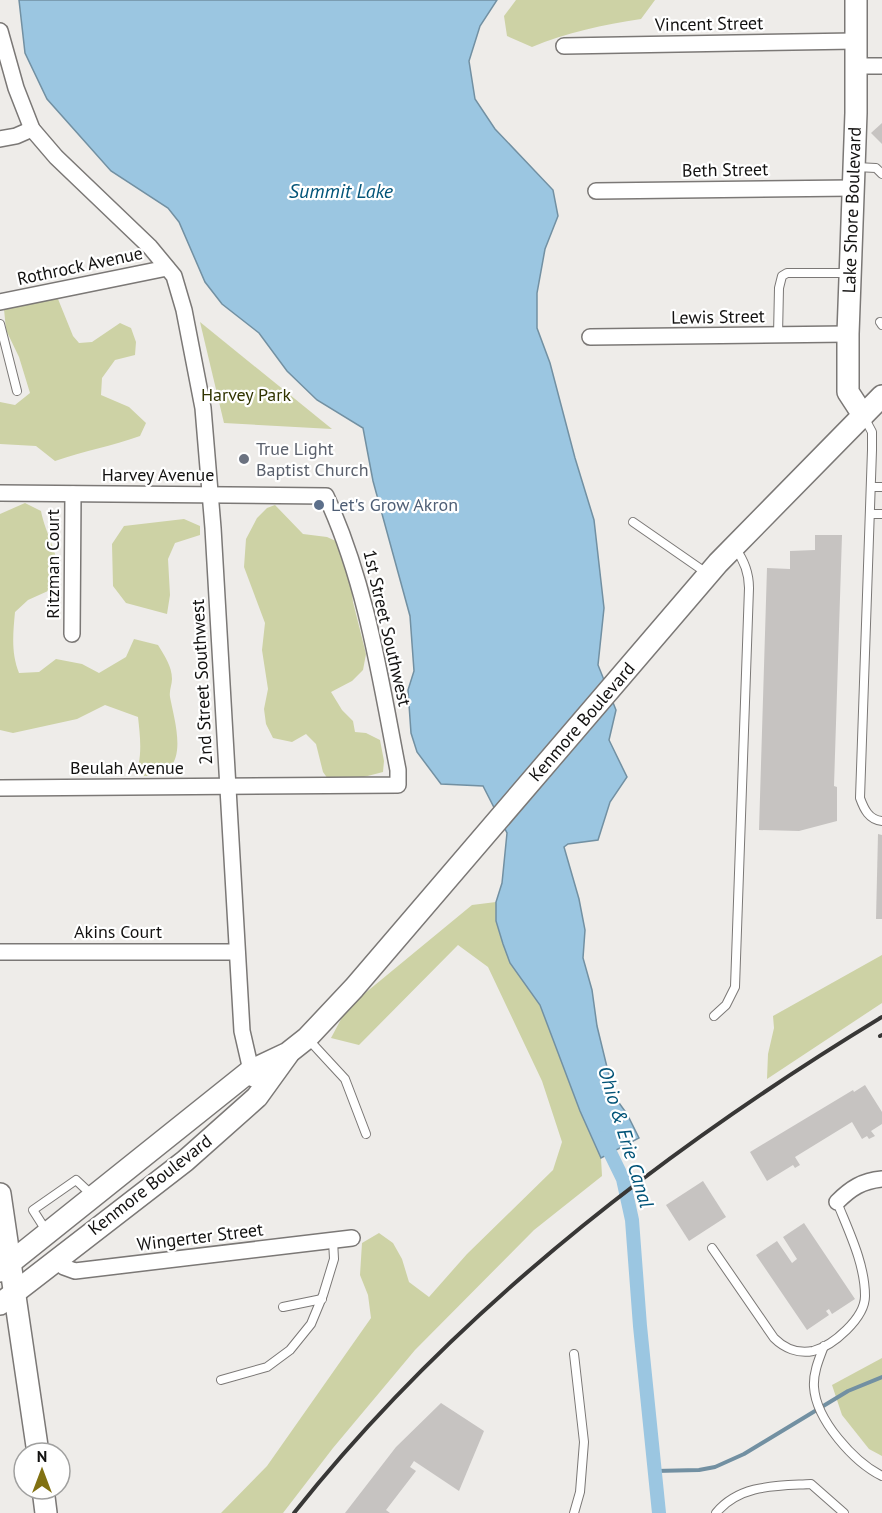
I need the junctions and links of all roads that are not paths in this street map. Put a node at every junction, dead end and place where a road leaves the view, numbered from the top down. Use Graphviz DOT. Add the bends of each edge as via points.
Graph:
graph roads {
  1 [pos="856,0"];
  2 [pos="0,32"];
  3 [pos="855,41"];
  4 [pos="564,46"];
  5 [pos="855,66"];
  6 [pos="882,66"];
  7 [pos="32,129"];
  8 [pos="0,139"];
  9 [pos="854,167"];
  10 [pos="882,174"];
  11 [pos="853,189"];
  12 [pos="596,191"];
  13 [pos="167,268"];
  14 [pos="850,273"];
  15 [pos="0,302"];
  16 [pos="0,324"];
  17 [pos="848,334"];
  18 [pos="778,335"];
  19 [pos="590,338"];
  20 [pos="17,391"];
  21 [pos="882,396"];
  22 [pos="867,424"];
  23 [pos="882,431"];
  24 [pos="871,487"];
  25 [pos="882,487"];
  26 [pos="0,494"];
  27 [pos="73,494"];
  28 [pos="210,494"];
  29 [pos="315,496"];
  30 [pos="870,514"];
  31 [pos="882,514"];
  32 [pos="633,522"];
  33 [pos="734,547"];
  34 [pos="708,574"];
  35 [pos="72,634"];
  36 [pos="398,785"];
  37 [pos="227,787"];
  38 [pos="0,788"];
  39 [pos="882,820"];
  40 [pos="0,952"];
  41 [pos="237,952"];
  42 [pos="714,1016"];
  43 [pos="307,1038"];
  44 [pos="288,1053"];
  45 [pos="250,1071"];
  46 [pos="258,1097"];
  47 [pos="366,1134"];
  48 [pos="882,1179"];
  49 [pos="0,1194"];
  50 [pos="837,1202"];
  51 [pos="352,1238"];
  52 [pos="333,1240"];
  53 [pos="712,1248"];
  54 [pos="56,1260"];
  55 [pos="5,1267"];
  56 [pos="7,1299"];
  57 [pos="322,1299"];
  58 [pos="283,1307"];
  59 [pos="824,1346"];
  60 [pos="574,1354"];
  61 [pos="221,1380"];
  62 [pos="36,1441"];
  63 [pos="882,1476"];
  64 [pos="574,1513"];
  65 [pos="716,1513"];
  66 [pos="844,1513"];
  1 -- 3 [label="main road, Lake Shore Boulevard"];
  2 -- 7 [label="street, 2nd Street Southwest"];
  3 -- 4 [label="street, Vincent Street"];
  3 -- 5 [label="main road, Lake Shore Boulevard"];
  5 -- 6 [label="street"];
  5 -- 9 [label="main road, Lake Shore Boulevard"];
  7 -- 8 [label="street"];
  7 -- 13 [label="street, 2nd Street Southwest"];
  9 -- 10 [label="lane" via="876,168"];
  9 -- 11 [label="main road, Lake Shore Boulevard"];
  11 -- 12 [label="street, Beth Street"];
  11 -- 14 [label="main road, Lake Shore Boulevard"];
  13 -- 15 [label="street, Rothrock Avenue"];
  13 -- 28 [label="street, 2nd Street Southwest" via="174,278 192,346 203,408"];
  14 -- 17 [label="main road, Lake Shore Boulevard"];
  14 -- 18 [label="lane" via="782,276"];
  16 -- 20 [label="lane"];
  17 -- 18 [label="street, Lewis Street"];
  17 -- 22 [label="main road, Lake Shore Boulevard" via="848,392"];
  18 -- 19 [label="street, Lewis Street"];
  21 -- 22 [label="main road, Kenmore Boulevard"];
  22 -- 23 [label="lane"];
  22 -- 24 [label="lane"];
  22 -- 33 [label="main road, Kenmore Boulevard"];
  24 -- 25 [label="lane"];
  24 -- 30 [label="lane"];
  26 -- 27 [label="street, Harvey Avenue"];
  27 -- 28 [label="street, Harvey Avenue"];
  27 -- 35 [label="street, Ritzman Court"];
  28 -- 29 [label="street, Harvey Avenue"];
  28 -- 37 [label="street, 2nd Street Southwest"];
  29 -- 36 [label="street, 1st Street Southwest" via="326,496 343,532 360,586"];
  30 -- 31 [label="lane"];
  30 -- 39 [label="lane" via="860,798 865,812"];
  32 -- 34 [label="lane"];
  33 -- 34 [label="main road, Kenmore Boulevard"];
  33 -- 42 [label="lane" via="749,576 738,927 735,987 726,1005"];
  34 -- 43 [label="main road, Kenmore Boulevard"];
  36 -- 37 [label="street, Beulah Avenue"];
  37 -- 38 [label="street, Beulah Avenue"];
  37 -- 41 [label="street, 2nd Street Southwest"];
  40 -- 41 [label="street, Akins Court"];
  41 -- 45 [label="street, 2nd Street Southwest" via="242,1031"];
  43 -- 44 [label="main road, Kenmore Boulevard"];
  43 -- 47 [label="lane" via="345,1079"];
  44 -- 45 [label="main road, Kenmore Boulevard"];
  44 -- 46 [label="main road, Kenmore Boulevard"];
  45 -- 46 [label="street, 2nd Street Southwest"];
  45 -- 55 [label="main road, Kenmore Boulevard"];
  46 -- 54 [label="main road, Kenmore Boulevard" via="185,1161"];
  48 -- 50 [label="street" via="854,1187"];
  49 -- 55 [label="main road"];
  50 -- 59 [label="lane" via="857,1252 865,1294 864,1305 850,1326"];
  51 -- 52 [label="street, Wingerter Street"];
  52 -- 54 [label="street, Wingerter Street" via="75,1271"];
  52 -- 57 [label="lane" via="334,1259"];
  53 -- 59 [label="lane" via="781,1344 810,1352"];
  54 -- 56 [label="main road, Kenmore Boulevard"];
  55 -- 56 [label="main road"];
  56 -- 62 [label="main road"];
  57 -- 58 [label="lane"];
  57 -- 61 [label="lane" via="311,1324 290,1350 267,1366"];
  59 -- 63 [label="lane" via="817,1364 816,1397 845,1448"];
  60 -- 64 [label="lane" via="584,1442 580,1492"];
  65 -- 66 [label="lane" via="734,1497 759,1487 811,1484"];
}
